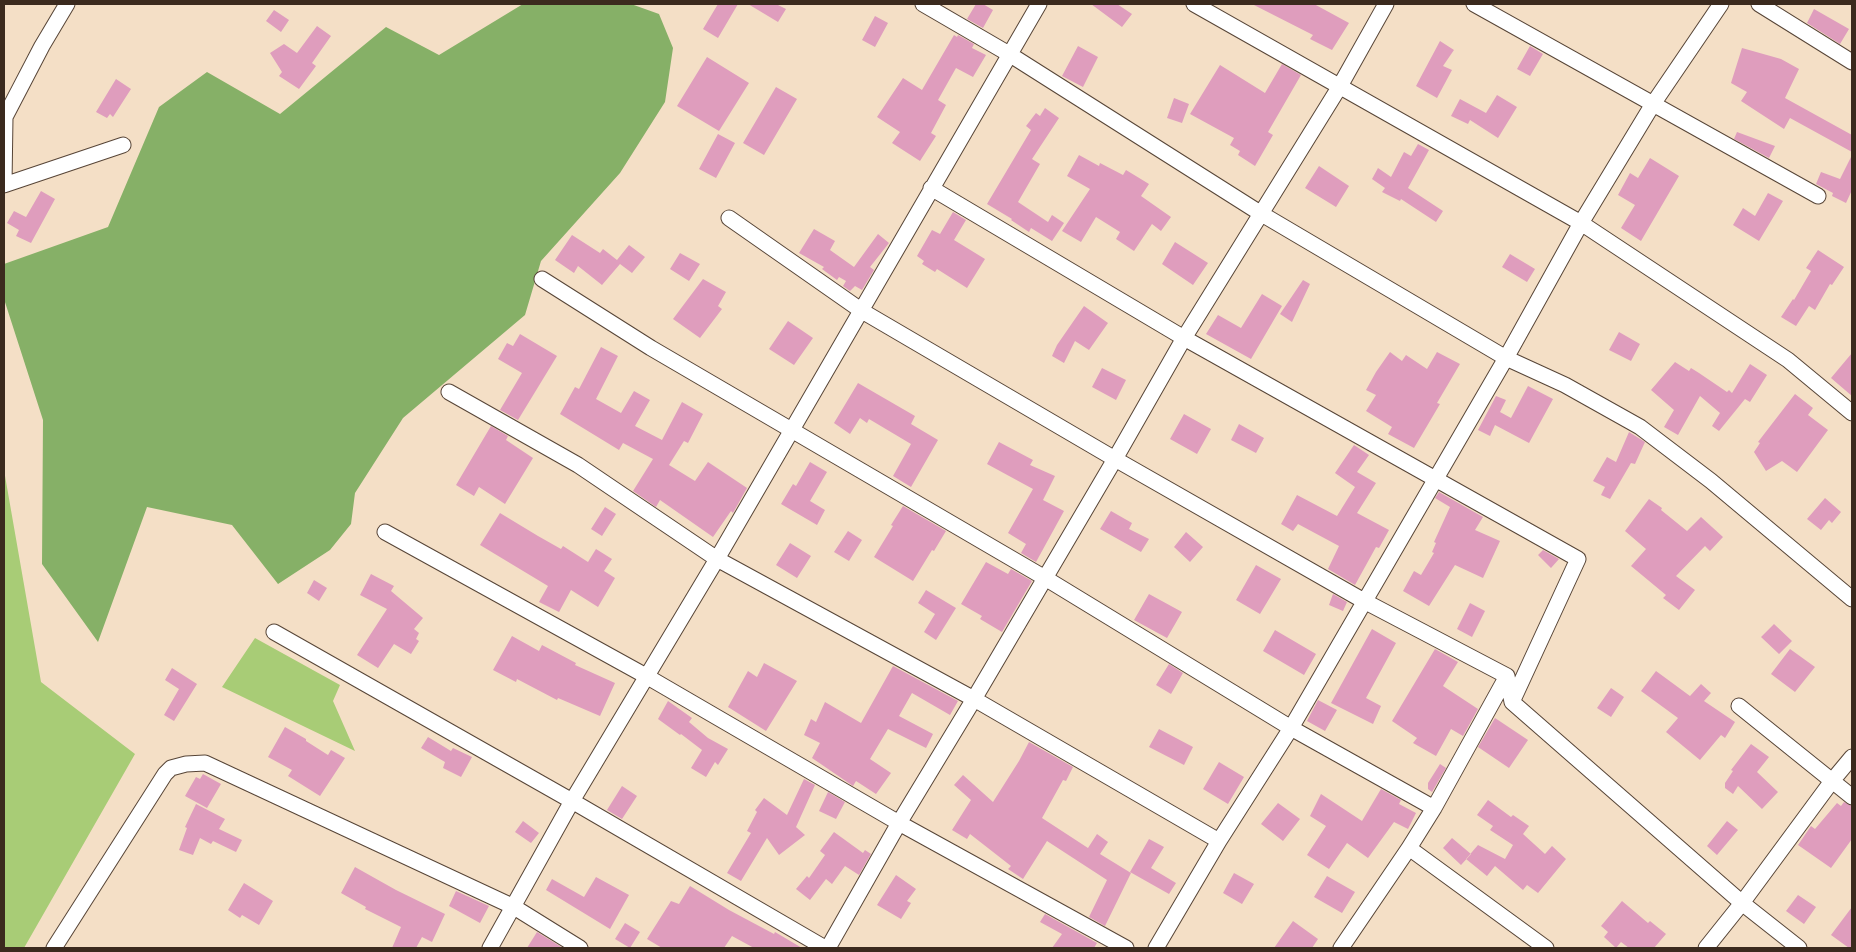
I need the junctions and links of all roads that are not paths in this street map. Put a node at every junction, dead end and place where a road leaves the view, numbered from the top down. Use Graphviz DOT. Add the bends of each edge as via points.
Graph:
graph roads {
  1 [pos="67,4"];
  2 [pos="923,4"];
  3 [pos="1039,4"];
  4 [pos="1194,4"];
  5 [pos="1386,4"];
  6 [pos="1474,4"];
  7 [pos="1721,4"];
  8 [pos="1760,4"];
  9 [pos="1009,54"];
  10 [pos="1852,62"];
  11 [pos="1340,86"];
  12 [pos="1653,104"];
  13 [pos="123,145"];
  14 [pos="931,188"];
  15 [pos="1818,196"];
  16 [pos="1260,212"];
  17 [pos="729,218"];
  18 [pos="1581,222"];
  19 [pos="542,279"];
  20 [pos="862,310"];
  21 [pos="1184,338"];
  22 [pos="1506,358"];
  23 [pos="449,392"];
  24 [pos="1852,413"];
  25 [pos="792,430"];
  26 [pos="1115,459"];
  27 [pos="1436,478"];
  28 [pos="385,532"];
  29 [pos="717,559"];
  30 [pos="1045,578"];
  31 [pos="1852,599"];
  32 [pos="1364,601"];
  33 [pos="274,632"];
  34 [pos="646,676"];
  35 [pos="1507,676"];
  36 [pos="974,699"];
  37 [pos="1512,702"];
  38 [pos="1739,706"];
  39 [pos="1291,728"];
  40 [pos="1852,757"];
  41 [pos="1832,781"];
  42 [pos="1852,797"];
  43 [pos="572,801"];
  44 [pos="1434,808"];
  45 [pos="899,823"];
  46 [pos="1219,841"];
  47 [pos="1408,848"];
  48 [pos="1742,903"];
  49 [pos="514,907"];
  50 [pos="54,948"];
  51 [pos="490,948"];
  52 [pos="580,948"];
  53 [pos="827,948"];
  54 [pos="1126,948"];
  55 [pos="1156,948"];
  56 [pos="1341,948"];
  57 [pos="1546,948"];
  58 [pos="1706,948"];
  59 [pos="1798,948"];
  1 -- 13 [label="street" via="5,117 4,185"];
  2 -- 9 [label="street"];
  3 -- 9 [label="street"];
  4 -- 11 [label="street"];
  5 -- 11 [label="street"];
  6 -- 12 [label="street"];
  7 -- 12 [label="street"];
  8 -- 10 [label="street"];
  9 -- 14 [label="street"];
  9 -- 16 [label="street"];
  11 -- 16 [label="street"];
  11 -- 18 [label="street"];
  12 -- 15 [label="street"];
  12 -- 18 [label="street"];
  14 -- 20 [label="street"];
  14 -- 21 [label="street"];
  16 -- 21 [label="street"];
  16 -- 22 [label="street"];
  17 -- 20 [label="street"];
  18 -- 22 [label="street"];
  18 -- 24 [label="street" via="1788,360"];
  19 -- 25 [label="street" via="651,348"];
  20 -- 25 [label="street"];
  20 -- 26 [label="street"];
  21 -- 26 [label="street"];
  21 -- 27 [label="street"];
  22 -- 27 [label="street"];
  22 -- 31 [label="street" via="1565,385 1640,426"];
  23 -- 29 [label="street" via="578,465"];
  25 -- 29 [label="street"];
  25 -- 30 [label="street"];
  26 -- 30 [label="street"];
  26 -- 32 [label="street"];
  27 -- 32 [label="street"];
  27 -- 37 [label="street" via="1578,559"];
  28 -- 34 [label="street"];
  29 -- 34 [label="street"];
  29 -- 36 [label="street"];
  30 -- 36 [label="street"];
  30 -- 39 [label="street"];
  32 -- 35 [label="street"];
  32 -- 39 [label="street"];
  33 -- 43 [label="street"];
  34 -- 43 [label="street"];
  34 -- 45 [label="street"];
  35 -- 37 [label="street"];
  35 -- 44 [label="street"];
  36 -- 45 [label="street"];
  36 -- 46 [label="street"];
  37 -- 48 [label="street"];
  38 -- 41 [label="street"];
  39 -- 44 [label="street"];
  39 -- 46 [label="street"];
  40 -- 41 [label="street"];
  41 -- 42 [label="street"];
  41 -- 48 [label="street"];
  43 -- 49 [label="street"];
  43 -- 53 [label="street"];
  44 -- 47 [label="street"];
  45 -- 53 [label="street"];
  45 -- 54 [label="street"];
  46 -- 55 [label="street"];
  47 -- 56 [label="street"];
  47 -- 57 [label="street"];
  48 -- 58 [label="street"];
  48 -- 59 [label="street"];
  49 -- 50 [label="street" via="205,763 186,764 171,768 165,774"];
  49 -- 51 [label="street"];
  49 -- 52 [label="street"];
}
